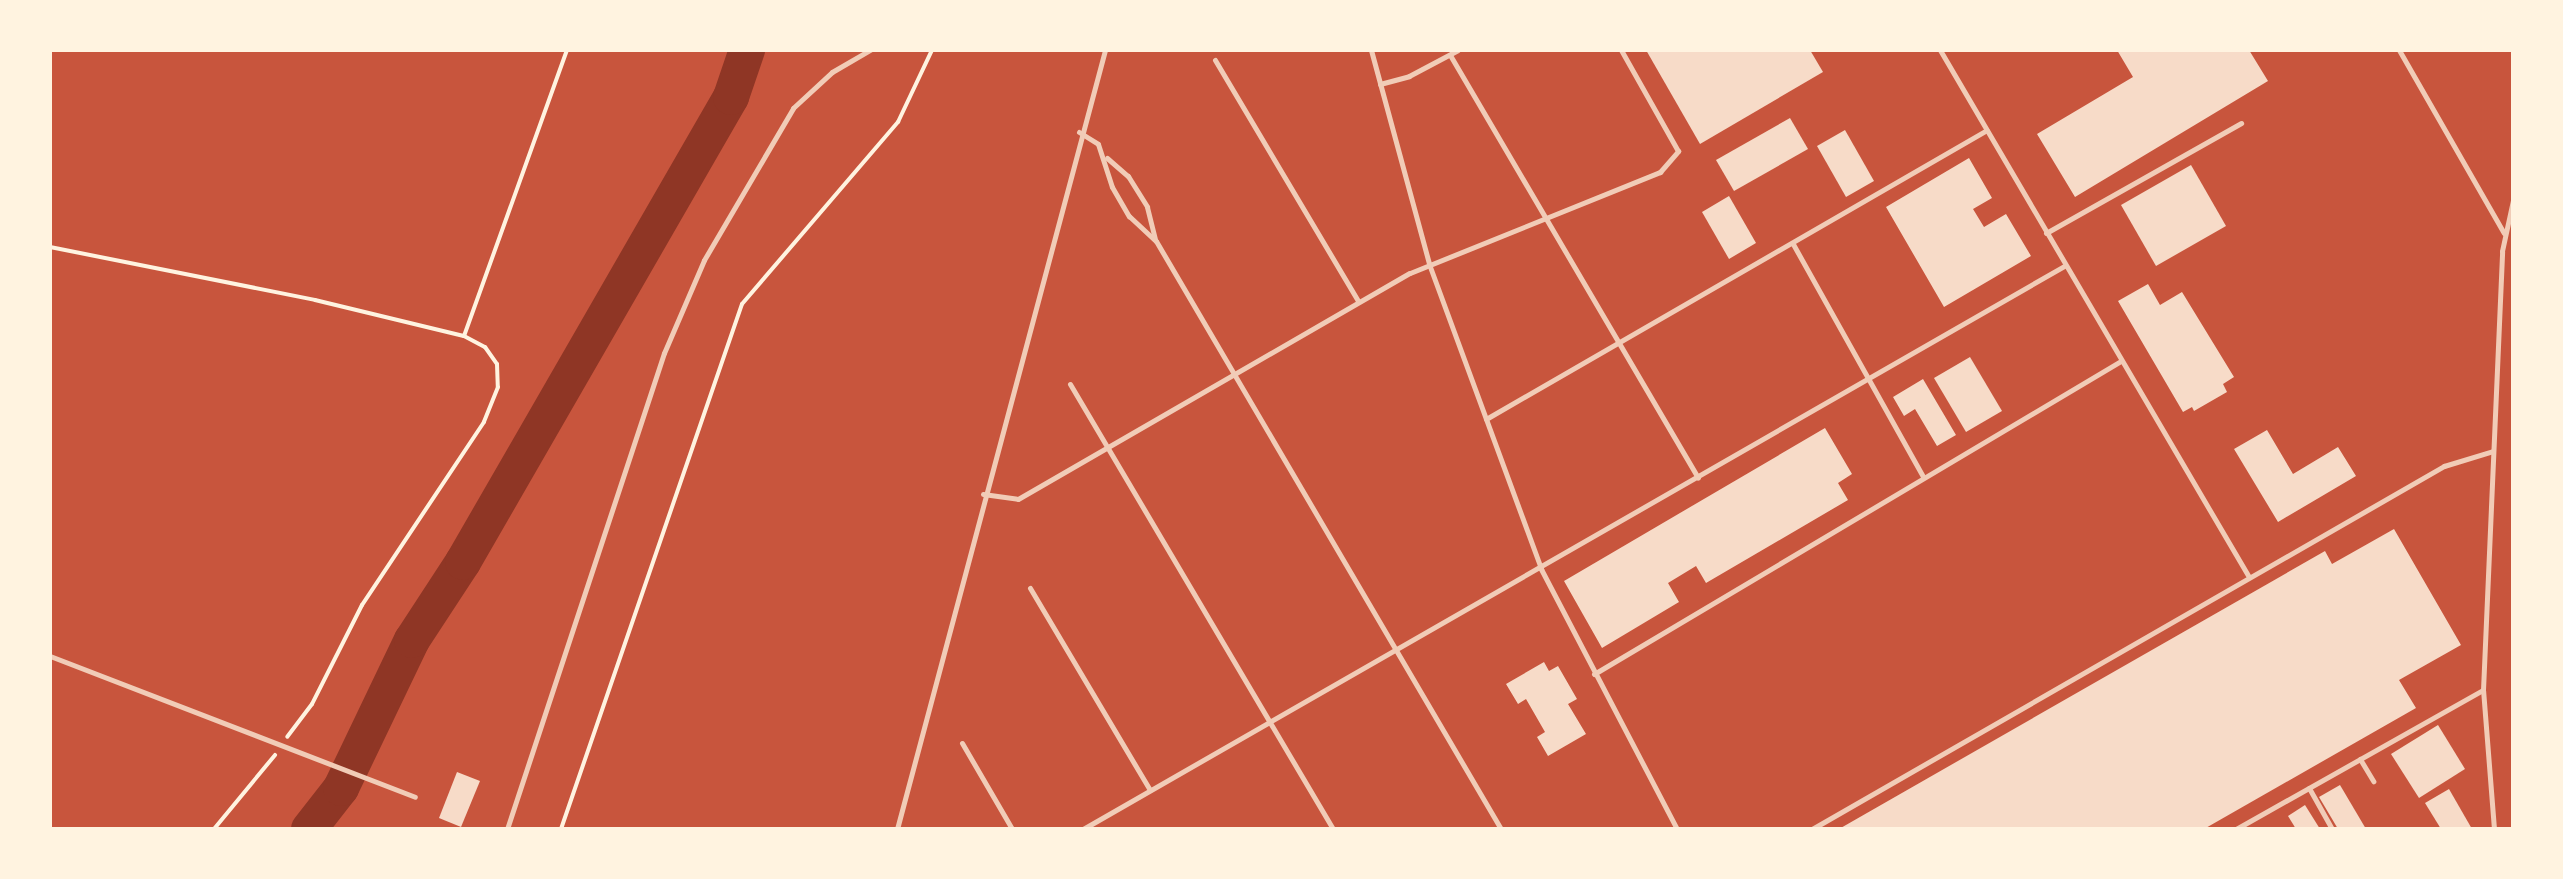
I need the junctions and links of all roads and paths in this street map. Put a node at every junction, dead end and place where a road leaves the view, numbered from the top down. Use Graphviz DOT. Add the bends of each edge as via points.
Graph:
graph roads {
  1 [pos="567,50"];
  2 [pos="870,50"];
  3 [pos="932,50"];
  4 [pos="1105,50"];
  5 [pos="1371,50"];
  6 [pos="1458,50"];
  7 [pos="1621,50"];
  8 [pos="1940,50"];
  9 [pos="2399,50"];
  10 [pos="1450,55"];
  11 [pos="1215,60"];
  12 [pos="1380,84"];
  13 [pos="2241,123"];
  14 [pos="1987,130"];
  15 [pos="1079,132"];
  16 [pos="1106,157"];
  17 [pos="2513,200"];
  18 [pos="1547,215"];
  19 [pos="2046,233"];
  20 [pos="2505,233"];
  21 [pos="1156,241"];
  22 [pos="1793,244"];
  23 [pos="50,247"];
  24 [pos="1429,264"];
  25 [pos="2064,266"];
  26 [pos="1358,301"];
  27 [pos="464,336"];
  28 [pos="1622,342"];
  29 [pos="2121,361"];
  30 [pos="1234,373"];
  31 [pos="1868,379"];
  32 [pos="1070,384"];
  33 [pos="1486,419"];
  34 [pos="1107,446"];
  35 [pos="2493,451"];
  36 [pos="1923,477"];
  37 [pos="1698,478"];
  38 [pos="983,494"];
  39 [pos="1541,569"];
  40 [pos="2249,577"];
  41 [pos="1030,588"];
  42 [pos="1395,649"];
  43 [pos="50,656"];
  44 [pos="1594,674"];
  45 [pos="2483,690"];
  46 [pos="1271,723"];
  47 [pos="962,743"];
  48 [pos="282,745"];
  49 [pos="2360,759"];
  50 [pos="2373,781"];
  51 [pos="2309,788"];
  52 [pos="1150,790"];
  53 [pos="415,797"];
  54 [pos="214,829"];
  55 [pos="507,829"];
  56 [pos="561,829"];
  57 [pos="897,829"];
  58 [pos="1012,829"];
  59 [pos="1083,829"];
  60 [pos="1333,829"];
  61 [pos="1501,829"];
  62 [pos="1677,829"];
  63 [pos="1812,829"];
  64 [pos="2236,829"];
  65 [pos="2332,829"];
  66 [pos="2494,829"];
  1 -- 27 [label="path"];
  2 -- 55 [label="lane" via="832,72 793,108 704,260 664,353"];
  3 -- 56 [label="path" via="898,122 742,304"];
  4 -- 15 [label="lane"];
  5 -- 12 [label="lane"];
  6 -- 10 [label="lane"];
  7 -- 18 [label="lane" via="1678,151 1660,172"];
  8 -- 14 [label="lane"];
  9 -- 20 [label="lane"];
  10 -- 12 [label="lane"];
  10 -- 18 [label="lane"];
  11 -- 26 [label="lane"];
  12 -- 24 [label="lane"];
  13 -- 19 [label="lane"];
  14 -- 19 [label="lane"];
  14 -- 22 [label="lane"];
  15 -- 16 [label="lane" via="1090,136"];
  15 -- 38 [label="lane"];
  16 -- 21 [label="lane" via="1128,176 1147,207"];
  16 -- 21 [label="lane" via="1112,187 1129,216"];
  17 -- 20 [label="lane"];
  18 -- 24 [label="lane"];
  18 -- 28 [label="lane"];
  19 -- 25 [label="lane"];
  20 -- 35 [label="lane"];
  21 -- 30 [label="lane"];
  22 -- 28 [label="lane"];
  22 -- 31 [label="lane"];
  23 -- 27 [label="path"];
  24 -- 26 [label="lane"];
  24 -- 33 [label="lane"];
  25 -- 29 [label="lane"];
  25 -- 31 [label="lane"];
  26 -- 30 [label="lane"];
  27 -- 48 [label="path" via="485,347 497,364 498,387 484,422 362,605 312,704"];
  28 -- 33 [label="lane"];
  28 -- 37 [label="lane"];
  29 -- 36 [label="lane"];
  29 -- 40 [label="lane"];
  30 -- 34 [label="lane"];
  30 -- 42 [label="lane"];
  31 -- 36 [label="lane"];
  31 -- 37 [label="lane"];
  32 -- 34 [label="lane"];
  33 -- 39 [label="lane"];
  34 -- 38 [label="lane" via="1018,499"];
  34 -- 46 [label="lane"];
  35 -- 40 [label="lane" via="2444,466"];
  35 -- 45 [label="lane"];
  36 -- 44 [label="lane"];
  37 -- 39 [label="lane"];
  38 -- 57 [label="lane"];
  39 -- 42 [label="lane"];
  39 -- 44 [label="lane"];
  40 -- 63 [label="lane"];
  41 -- 52 [label="lane"];
  42 -- 46 [label="lane"];
  42 -- 61 [label="lane"];
  43 -- 48 [label="lane"];
  44 -- 62 [label="lane"];
  45 -- 49 [label="lane"];
  45 -- 66 [label="lane"];
  46 -- 52 [label="lane"];
  46 -- 60 [label="lane"];
  47 -- 58 [label="lane"];
  48 -- 53 [label="lane"];
  48 -- 54 [label="path"];
  49 -- 50 [label="lane"];
  49 -- 51 [label="lane"];
  51 -- 64 [label="lane"];
  51 -- 65 [label="lane"];
  52 -- 59 [label="lane"];
}
